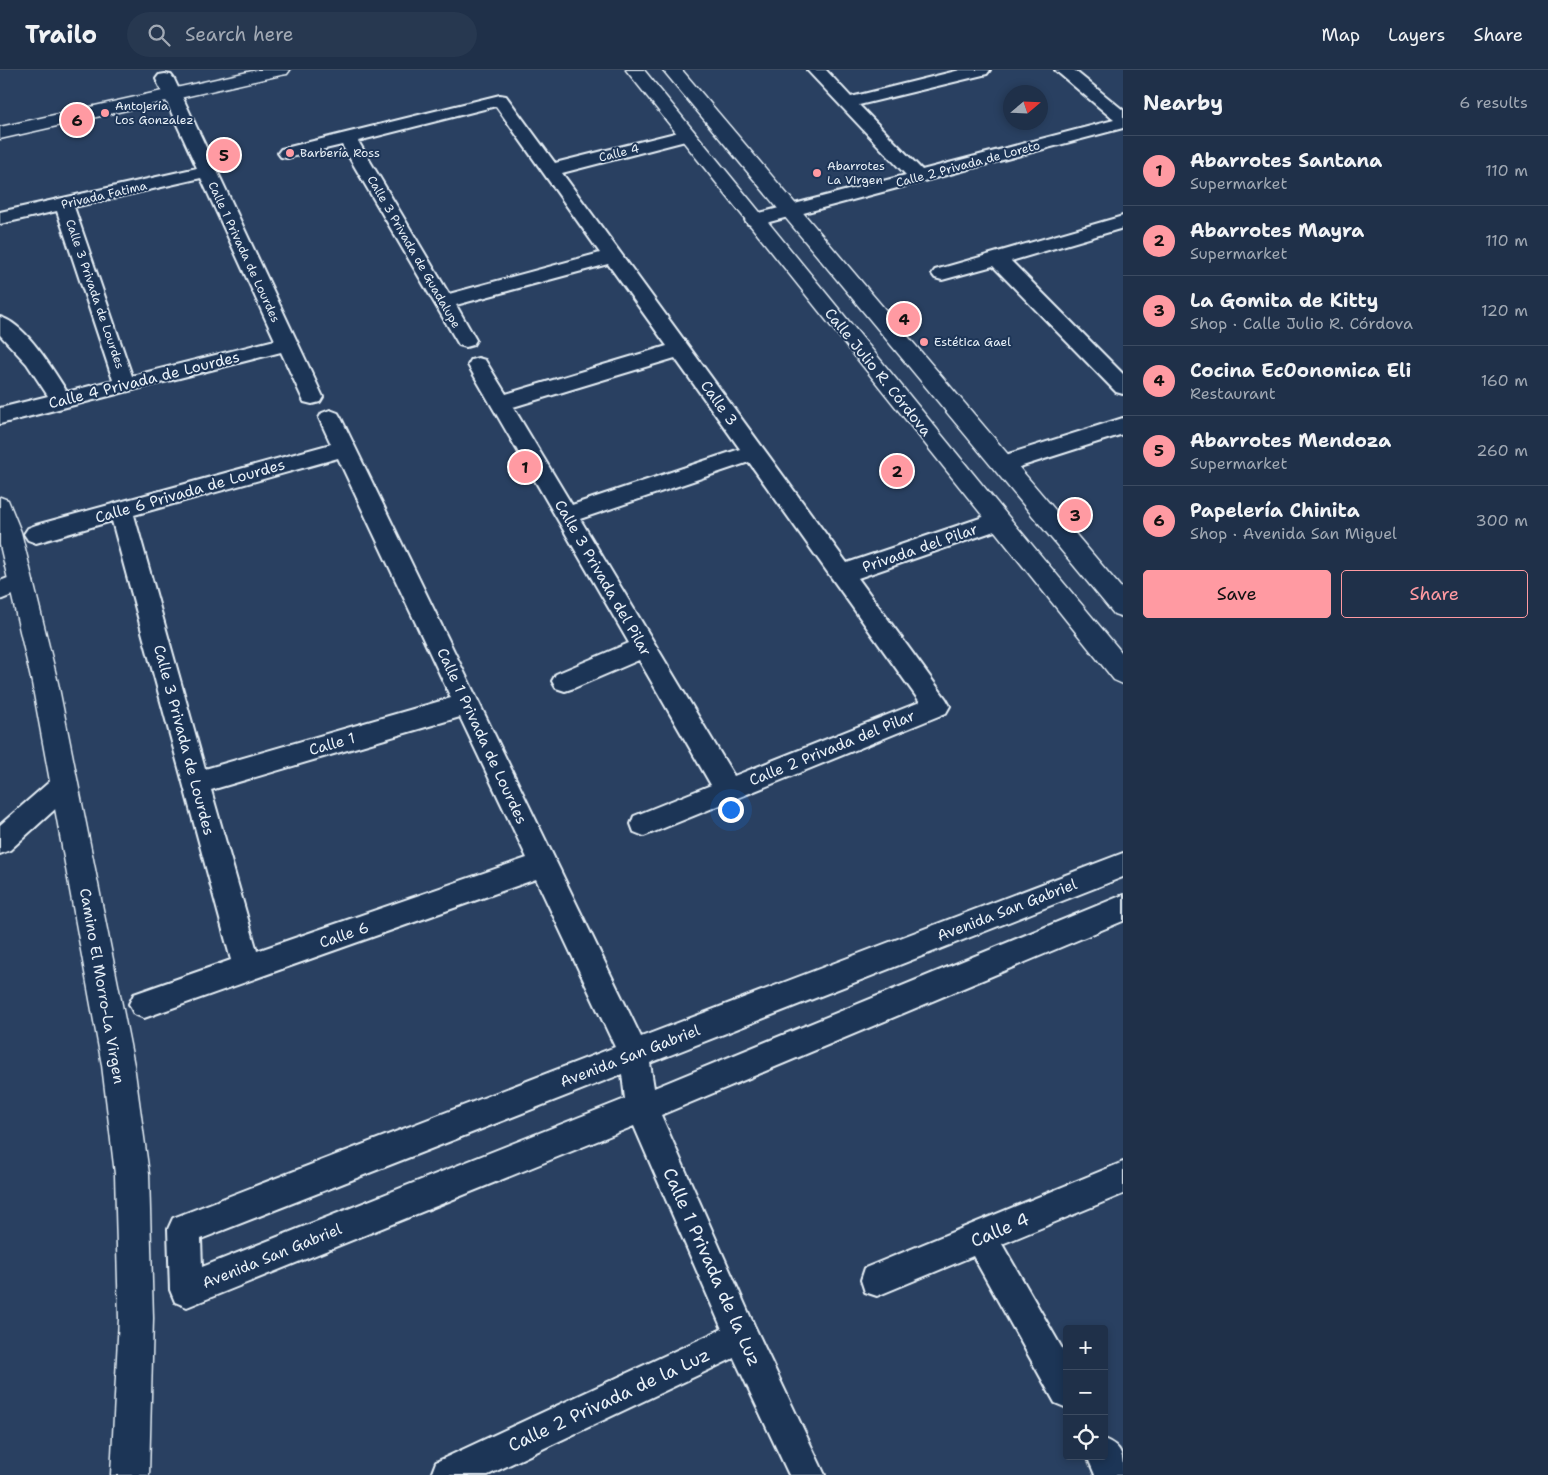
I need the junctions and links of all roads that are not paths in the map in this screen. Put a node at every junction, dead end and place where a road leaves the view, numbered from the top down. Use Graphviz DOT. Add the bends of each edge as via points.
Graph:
graph roads {
  1 [pos="205,70"];
  2 [pos="281,70"];
  3 [pos="635,70"];
  4 [pos="672,70"];
  5 [pos="816,70"];
  6 [pos="981,70"];
  7 [pos="1064,70"];
  8 [pos="168,87"];
  9 [pos="847,103"];
  10 [pos="0,116"];
  11 [pos="1123,118"];
  12 [pos="1123,123"];
  13 [pos="0,133"];
  14 [pos="687,135"];
  15 [pos="347,138"];
  16 [pos="287,153"];
  17 [pos="551,170"];
  18 [pos="207,171"];
  19 [pos="918,177"];
  20 [pos="64,204"];
  21 [pos="791,211"];
  22 [pos="0,218"];
  23 [pos="755,220"];
  24 [pos="1123,222"];
  25 [pos="613,256"];
  26 [pos="997,258"];
  27 [pos="942,274"];
  28 [pos="443,302"];
  29 [pos="0,324"];
  30 [pos="466,340"];
  31 [pos="287,344"];
  32 [pos="680,349"];
  33 [pos="478,365"];
  34 [pos="125,385"];
  35 [pos="1123,387"];
  36 [pos="312,397"];
  37 [pos="61,400"];
  38 [pos="502,403"];
  39 [pos="0,416"];
  40 [pos="330,418"];
  41 [pos="1123,426"];
  42 [pos="344,448"];
  43 [pos="755,452"];
  44 [pos="1004,464"];
  45 [pos="0,506"];
  46 [pos="121,511"];
  47 [pos="567,515"];
  48 [pos="998,521"];
  49 [pos="36,534"];
  50 [pos="842,574"];
  51 [pos="10,586"];
  52 [pos="1123,607"];
  53 [pos="643,648"];
  54 [pos="1123,673"];
  55 [pos="565,681"];
  56 [pos="467,704"];
  57 [pos="938,706"];
  58 [pos="196,783"];
  59 [pos="64,785"];
  60 [pos="728,790"];
  61 [pos="644,824"];
  62 [pos="0,842"];
  63 [pos="543,865"];
  64 [pos="1123,865"];
  65 [pos="1123,908"];
  66 [pos="247,968"];
  67 [pos="144,1004"];
  68 [pos="634,1054"];
  69 [pos="642,1108"];
  70 [pos="1123,1178"];
  71 [pos="981,1238"];
  72 [pos="877,1280"];
  73 [pos="742,1337"];
  74 [pos="1063,1384"];
  75 [pos="1106,1460"];
  76 [pos="130,1475"];
  77 [pos="449,1475"];
  78 [pos="807,1475"];
  79 [pos="1114,1475"];
  1 -- 8 [label="street"];
  2 -- 8 [label="street"];
  3 -- 14 [label="street, Calle Julio R. Córdova"];
  4 -- 21 [label="street"];
  5 -- 9 [label="street"];
  6 -- 9 [label="street"];
  7 -- 11 [label="street"];
  8 -- 10 [label="street"];
  8 -- 13 [label="street"];
  8 -- 18 [label="street, Calle 1 Privada de Lourdes"];
  9 -- 19 [label="street"];
  12 -- 19 [label="street, Calle 2 Privada de Loreto"];
  14 -- 17 [label="street, Calle 4"];
  14 -- 23 [label="street, Calle Julio R. Córdova"];
  15 -- 16 [label="street"];
  15 -- 17 [label="street, Calle 3" via="500,100"];
  15 -- 28 [label="street, Calle 3 Privada de Guadalupe"];
  17 -- 25 [label="street, Calle 3"];
  18 -- 20 [label="street, Privada Fatima"];
  18 -- 31 [label="street, Calle 1 Privada de Lourdes"];
  19 -- 21 [label="street, Calle 2 Privada de Loreto"];
  20 -- 22 [label="street, Privada Fatima"];
  20 -- 34 [label="street, Calle 3 Privada de Lourdes"];
  21 -- 23 [label="street, Calle 2 Privada de Loreto"];
  21 -- 44 [label="street"];
  23 -- 48 [label="street, Calle Julio R. Córdova"];
  24 -- 26 [label="street"];
  25 -- 28 [label="street"];
  25 -- 32 [label="street, Calle 3"];
  26 -- 27 [label="street"];
  26 -- 35 [label="street"];
  28 -- 30 [label="street, Calle 3 Privada de Guadalupe"];
  29 -- 37 [label="street" via="17,338 43,369"];
  31 -- 34 [label="street, Calle 4 Privada de Lourdes"];
  31 -- 36 [label="street, Calle 1 Privada de Lourdes"];
  32 -- 38 [label="street"];
  32 -- 43 [label="street, Calle 3"];
  33 -- 38 [label="street, Calle 3 Privada del Pilar"];
  34 -- 37 [label="street, Calle 4 Privada de Lourdes"];
  37 -- 39 [label="street, Calle 4 Privada de Lourdes"];
  38 -- 47 [label="street, Calle 3 Privada del Pilar"];
  40 -- 42 [label="street, Calle 1 Privada de Lourdes"];
  41 -- 44 [label="street"];
  42 -- 46 [label="street, Calle 6 Privada de Lourdes"];
  42 -- 56 [label="street, Calle 1 Privada de Lourdes"];
  43 -- 47 [label="street"];
  43 -- 50 [label="street, Calle 3"];
  44 -- 52 [label="street"];
  45 -- 51 [label="street, Camino El Morro-La Virgen" via="9,532"];
  46 -- 49 [label="street, Calle 6 Privada de Lourdes"];
  46 -- 58 [label="street, Calle 3 Privada de Lourdes"];
  47 -- 53 [label="street, Calle 3 Privada del Pilar"];
  48 -- 50 [label="street, Privada del Pilar"];
  48 -- 54 [label="street, Calle Julio R. Córdova"];
  50 -- 57 [label="street, Calle 3"];
  51 -- 59 [label="street, Camino El Morro-La Virgen" via="45,683"];
  53 -- 55 [label="street"];
  53 -- 60 [label="street, Calle 3 Privada del Pilar"];
  56 -- 58 [label="street, Calle 1"];
  56 -- 63 [label="street, Calle 1 Privada de Lourdes"];
  57 -- 60 [label="street, Calle 2 Privada del Pilar"];
  58 -- 66 [label="street, Calle 3 Privada de Lourdes"];
  59 -- 62 [label="street"];
  59 -- 76 [label="street, Camino El Morro-La Virgen" via="118,1065 132,1174 136,1318"];
  60 -- 61 [label="street, Calle 2 Privada del Pilar"];
  63 -- 66 [label="street, Calle 6"];
  63 -- 68 [label="street, Calle 1 Privada de Lourdes"];
  64 -- 68 [label="street, Avenida San Gabriel"];
  65 -- 69 [label="street, Avenida San Gabriel"];
  66 -- 67 [label="street, Calle 6"];
  68 -- 69 [label="street, Calle 1 Privada de la Luz"];
  68 -- 69 [label="street, Avenida San Gabriel" via="184,1229 187,1290"];
  69 -- 73 [label="street, Calle 1 Privada de la Luz"];
  70 -- 71 [label="street, Calle 4"];
  71 -- 72 [label="street, Calle 4"];
  71 -- 74 [label="street"];
  73 -- 77 [label="street, Calle 2 Privada de la Luz"];
  73 -- 78 [label="street, Calle 1 Privada de la Luz"];
  75 -- 79 [label="street"];
}
